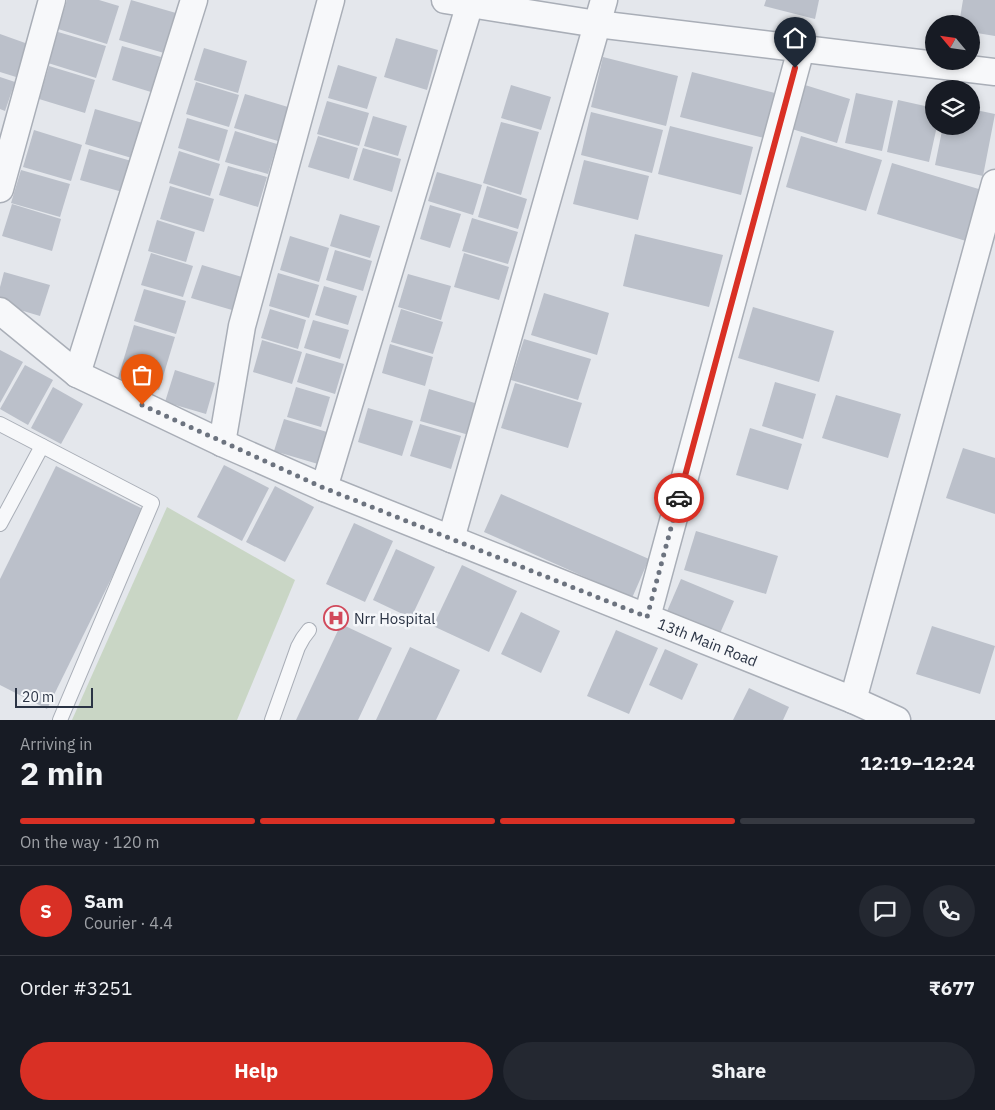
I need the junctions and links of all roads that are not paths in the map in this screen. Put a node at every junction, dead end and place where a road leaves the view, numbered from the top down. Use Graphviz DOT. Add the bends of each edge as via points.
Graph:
graph roads {
  1 [pos="52,0"];
  2 [pos="194,0"];
  3 [pos="331,0"];
  4 [pos="462,1"];
  5 [pos="600,12"];
  6 [pos="800,50"];
  7 [pos="995,72"];
  8 [pos="995,183"];
  9 [pos="0,189"];
  10 [pos="0,310"];
  11 [pos="78,374"];
  12 [pos="0,424"];
  13 [pos="222,443"];
  14 [pos="42,446"];
  15 [pos="324,488"];
  16 [pos="0,524"];
  17 [pos="451,539"];
  18 [pos="647,617"];
  19 [pos="309,630"];
  20 [pos="853,700"];
  21 [pos="60,720"];
  22 [pos="272,720"];
  23 [pos="897,720"];
  1 -- 9 [label="street"];
  2 -- 11 [label="street"];
  3 -- 13 [label="street" via="242,326"];
  4 -- 5 [label="street"];
  4 -- 15 [label="street"];
  5 -- 6 [label="street"];
  5 -- 17 [label="street"];
  6 -- 7 [label="street"];
  6 -- 18 [label="street"];
  8 -- 20 [label="street"];
  10 -- 11 [label="street, 13th Main Road"];
  11 -- 13 [label="street, 13th Main Road"];
  12 -- 14 [label="lane"];
  13 -- 15 [label="street, 13th Main Road"];
  14 -- 16 [label="lane"];
  14 -- 21 [label="lane" via="152,504"];
  15 -- 17 [label="street, 13th Main Road"];
  17 -- 18 [label="street, 13th Main Road"];
  18 -- 20 [label="street, 13th Main Road"];
  19 -- 22 [label="lane" via="298,648"];
  20 -- 23 [label="street, 13th Main Road"];
}
